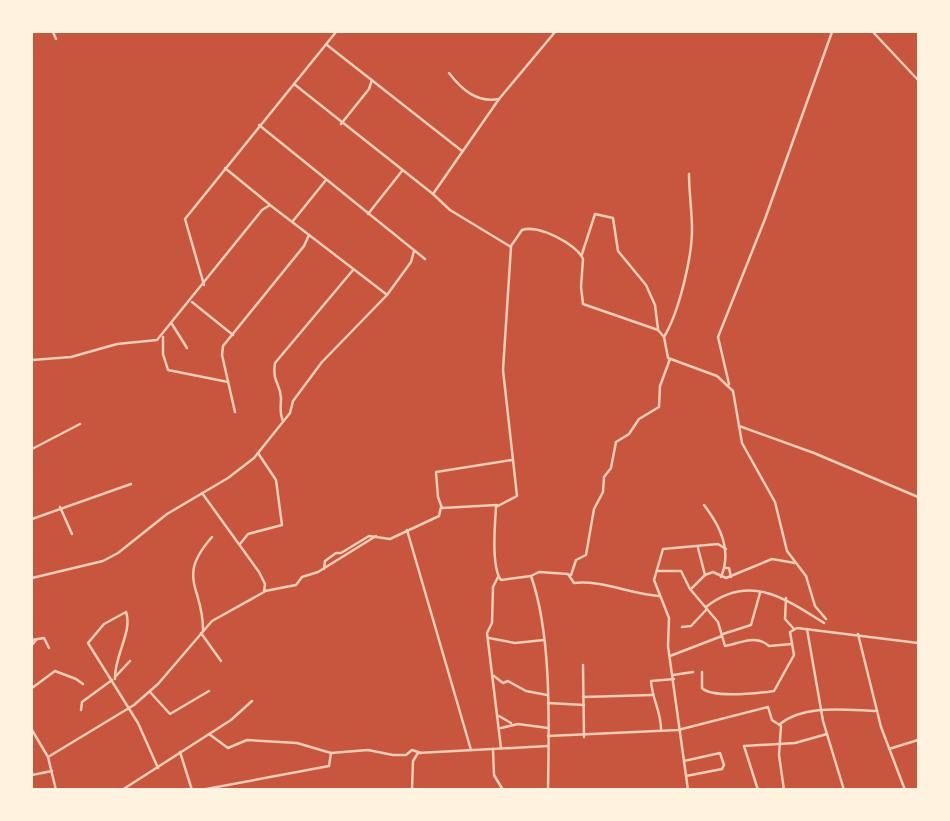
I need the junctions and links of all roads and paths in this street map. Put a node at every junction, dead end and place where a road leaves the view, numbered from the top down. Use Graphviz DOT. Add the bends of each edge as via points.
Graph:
graph roads {
  1 [pos="53,32"];
  2 [pos="336,32"];
  3 [pos="555,32"];
  4 [pos="832,32"];
  5 [pos="873,32"];
  6 [pos="56,39"];
  7 [pos="327,45"];
  8 [pos="449,74"];
  9 [pos="372,80"];
  10 [pos="919,80"];
  11 [pos="294,84"];
  12 [pos="499,99"];
  13 [pos="341,124"];
  14 [pos="259,125"];
  15 [pos="462,151"];
  16 [pos="225,169"];
  17 [pos="402,171"];
  18 [pos="689,174"];
  19 [pos="326,180"];
  20 [pos="433,194"];
  21 [pos="271,205"];
  22 [pos="368,214"];
  23 [pos="293,222"];
  24 [pos="309,235"];
  25 [pos="511,247"];
  26 [pos="414,251"];
  27 [pos="582,254"];
  28 [pos="425,259"];
  29 [pos="353,270"];
  30 [pos="204,285"];
  31 [pos="387,295"];
  32 [pos="191,301"];
  33 [pos="172,324"];
  34 [pos="658,330"];
  35 [pos="163,335"];
  36 [pos="233,335"];
  37 [pos="664,337"];
  38 [pos="187,348"];
  39 [pos="670,359"];
  40 [pos="32,360"];
  41 [pos="228,382"];
  42 [pos="730,387"];
  43 [pos="235,412"];
  44 [pos="283,421"];
  45 [pos="80,424"];
  46 [pos="739,426"];
  47 [pos="32,449"];
  48 [pos="258,453"];
  49 [pos="512,460"];
  50 [pos="131,484"];
  51 [pos="202,493"];
  52 [pos="919,497"];
  53 [pos="498,505"];
  54 [pos="704,505"];
  55 [pos="441,507"];
  56 [pos="60,508"];
  57 [pos="32,519"];
  58 [pos="407,530"];
  59 [pos="72,534"];
  60 [pos="376,536"];
  61 [pos="212,537"];
  62 [pos="240,544"];
  63 [pos="698,547"];
  64 [pos="726,549"];
  65 [pos="795,563"];
  66 [pos="725,568"];
  67 [pos="324,569"];
  68 [pos="657,571"];
  69 [pos="32,572"];
  70 [pos="571,575"];
  71 [pos="705,575"];
  72 [pos="531,576"];
  73 [pos="498,577"];
  74 [pos="721,577"];
  75 [pos="732,577"];
  76 [pos="32,578"];
  77 [pos="690,589"];
  78 [pos="264,592"];
  79 [pos="760,592"];
  80 [pos="659,596"];
  81 [pos="786,598"];
  82 [pos="706,608"];
  83 [pos="682,627"];
  84 [pos="794,629"];
  85 [pos="807,629"];
  86 [pos="202,632"];
  87 [pos="858,634"];
  88 [pos="723,635"];
  89 [pos="489,638"];
  90 [pos="544,640"];
  91 [pos="32,642"];
  92 [pos="919,643"];
  93 [pos="792,644"];
  94 [pos="49,648"];
  95 [pos="670,656"];
  96 [pos="130,661"];
  97 [pos="221,661"];
  98 [pos="583,664"];
  99 [pos="693,672"];
  100 [pos="702,672"];
  101 [pos="492,675"];
  102 [pos="673,677"];
  103 [pos="113,680"];
  104 [pos="82,684"];
  105 [pos="32,688"];
  106 [pos="209,691"];
  107 [pos="150,692"];
  108 [pos="547,695"];
  109 [pos="652,695"];
  110 [pos="583,697"];
  111 [pos="252,701"];
  112 [pos="548,703"];
  113 [pos="584,705"];
  114 [pos="128,708"];
  115 [pos="81,710"];
  116 [pos="822,710"];
  117 [pos="876,711"];
  118 [pos="498,713"];
  119 [pos="514,724"];
  120 [pos="780,724"];
  121 [pos="500,729"];
  122 [pos="548,729"];
  123 [pos="32,730"];
  124 [pos="661,730"];
  125 [pos="678,730"];
  126 [pos="209,734"];
  127 [pos="827,734"];
  128 [pos="548,736"];
  129 [pos="584,737"];
  130 [pos="33,738"];
  131 [pos="919,740"];
  132 [pos="781,744"];
  133 [pos="548,746"];
  134 [pos="501,748"];
  135 [pos="494,749"];
  136 [pos="889,749"];
  137 [pos="471,750"];
  138 [pos="180,752"];
  139 [pos="331,753"];
  140 [pos="421,753"];
  141 [pos="48,757"];
  142 [pos="683,761"];
  143 [pos="158,768"];
  144 [pos="52,771"];
  145 [pos="32,775"];
  146 [pos="686,776"];
  147 [pos="757,788"];
  148 [pos="56,789"];
  149 [pos="122,789"];
  150 [pos="192,789"];
  151 [pos="201,789"];
  152 [pos="412,789"];
  153 [pos="503,789"];
  154 [pos="548,789"];
  155 [pos="688,789"];
  156 [pos="750,789"];
  157 [pos="783,789"];
  158 [pos="844,789"];
  159 [pos="905,789"];
  1 -- 6 [label="street"];
  2 -- 7 [label="street"];
  3 -- 12 [label="street"];
  4 -- 42 [label="street" via="718,337"];
  5 -- 10 [label="street"];
  7 -- 9 [label="street"];
  7 -- 11 [label="street"];
  8 -- 12 [label="street" via="480,100"];
  9 -- 13 [label="street"];
  9 -- 15 [label="street"];
  11 -- 13 [label="street"];
  11 -- 14 [label="street"];
  12 -- 15 [label="street"];
  13 -- 17 [label="street"];
  14 -- 16 [label="street"];
  14 -- 19 [label="street"];
  15 -- 20 [label="street"];
  16 -- 21 [label="street"];
  16 -- 30 [label="street" via="184,220"];
  17 -- 20 [label="street"];
  17 -- 22 [label="street"];
  18 -- 37 [label="street" via="692,233"];
  19 -- 22 [label="street"];
  19 -- 23 [label="street"];
  20 -- 25 [label="street"];
  21 -- 23 [label="street"];
  21 -- 30 [label="street" via="262,210"];
  22 -- 26 [label="street"];
  23 -- 24 [label="street"];
  24 -- 29 [label="street"];
  24 -- 36 [label="street"];
  25 -- 27 [label="street" via="518,233 533,228"];
  25 -- 49 [label="street" via="503,370"];
  26 -- 28 [label="street"];
  26 -- 31 [label="street"];
  27 -- 34 [label="street" via="583,304"];
  27 -- 34 [label="street" via="595,214 613,218 618,251 646,285 655,305"];
  29 -- 31 [label="street"];
  29 -- 44 [label="street" via="275,363 273,379 280,392"];
  30 -- 32 [label="street"];
  31 -- 44 [label="street" via="322,362"];
  32 -- 33 [label="street"];
  32 -- 36 [label="street"];
  33 -- 35 [label="street"];
  33 -- 38 [label="street"];
  34 -- 37 [label="street"];
  35 -- 40 [label="street" via="155,341"];
  35 -- 41 [label="street" via="168,370"];
  36 -- 41 [label="street" via="222,350"];
  37 -- 39 [label="street"];
  39 -- 42 [label="street" via="717,376"];
  39 -- 70 [label="street" via="656,411 641,418 629,435 617,442 594,509 586,555 576,560"];
  41 -- 43 [label="street"];
  42 -- 46 [label="street"];
  44 -- 48 [label="street"];
  45 -- 47 [label="street"];
  46 -- 52 [label="street"];
  46 -- 65 [label="street" via="742,443 775,502 786,547"];
  48 -- 51 [label="street"];
  48 -- 62 [label="street" via="276,480 283,523 248,534"];
  49 -- 53 [label="street" via="517,496"];
  49 -- 55 [label="street" via="438,471"];
  50 -- 56 [label="street"];
  51 -- 62 [label="street"];
  51 -- 76 [label="street" via="105,560"];
  53 -- 55 [label="street"];
  53 -- 73 [label="street"];
  54 -- 64 [label="street"];
  55 -- 58 [label="street" via="439,516"];
  56 -- 57 [label="street"];
  56 -- 59 [label="street"];
  58 -- 60 [label="street" via="390,539"];
  58 -- 137 [label="street"];
  60 -- 67 [label="street"];
  60 -- 67 [label="street" via="336,553 325,561"];
  61 -- 86 [label="street" via="192,567"];
  62 -- 78 [label="street" via="264,581"];
  63 -- 64 [label="street" via="718,544"];
  63 -- 68 [label="street" via="663,549"];
  63 -- 71 [label="street"];
  64 -- 66 [label="street"];
  65 -- 75 [label="street" via="772,559"];
  65 -- 81 [label="street" via="806,576 825,621"];
  66 -- 74 [label="street"];
  66 -- 75 [label="street"];
  67 -- 78 [label="street" via="302,577 296,585"];
  68 -- 77 [label="street" via="681,570"];
  68 -- 80 [label="street" via="654,580"];
  69 -- 76 [label="street"];
  70 -- 72 [label="street" via="549,572"];
  70 -- 80 [label="street" via="575,583 591,581"];
  71 -- 74 [label="street" via="713,572"];
  71 -- 77 [label="street"];
  72 -- 73 [label="street"];
  72 -- 90 [label="street"];
  73 -- 89 [label="street"];
  74 -- 75 [label="street"];
  77 -- 82 [label="street"];
  78 -- 86 [label="street" via="212,621"];
  79 -- 81 [label="street"];
  79 -- 82 [label="street" via="745,590"];
  79 -- 88 [label="street" via="751,625"];
  80 -- 95 [label="street" via="669,618"];
  81 -- 84 [label="street" via="785,619"];
  82 -- 83 [label="street" via="691,626"];
  82 -- 88 [label="street"];
  84 -- 85 [label="street"];
  84 -- 93 [label="street" via="790,632"];
  85 -- 87 [label="street"];
  85 -- 116 [label="street"];
  86 -- 97 [label="street"];
  86 -- 107 [label="street"];
  87 -- 92 [label="street"];
  87 -- 117 [label="street"];
  88 -- 93 [label="street" via="727,646 754,639 769,646"];
  88 -- 95 [label="street"];
  89 -- 90 [label="street" via="515,643"];
  89 -- 101 [label="street"];
  90 -- 108 [label="street"];
  91 -- 94 [label="street" via="45,638"];
  93 -- 100 [label="street" via="791,662 772,691 706,692"];
  95 -- 102 [label="street"];
  96 -- 103 [label="street"];
  98 -- 110 [label="street"];
  99 -- 102 [label="street"];
  101 -- 108 [label="street" via="504,684 508,681"];
  101 -- 118 [label="street"];
  102 -- 109 [label="street" via="651,681"];
  102 -- 125 [label="street"];
  103 -- 103 [label="street" via="88,643 104,624 126,612 129,626"];
  103 -- 114 [label="street"];
  103 -- 115 [label="street" via="82,702"];
  104 -- 105 [label="street" via="55,671"];
  106 -- 107 [label="street" via="171,714"];
  107 -- 114 [label="street"];
  108 -- 112 [label="street"];
  109 -- 110 [label="street"];
  109 -- 124 [label="street" via="662,714"];
  110 -- 113 [label="street"];
  111 -- 126 [label="street"];
  112 -- 113 [label="street"];
  112 -- 122 [label="street"];
  113 -- 129 [label="street"];
  114 -- 141 [label="street"];
  114 -- 143 [label="street"];
  116 -- 117 [label="street"];
  116 -- 120 [label="street"];
  116 -- 127 [label="street"];
  117 -- 136 [label="street"];
  118 -- 119 [label="street" via="503,721"];
  118 -- 121 [label="street"];
  119 -- 121 [label="street"];
  119 -- 122 [label="street"];
  120 -- 125 [label="street" via="772,720 768,707"];
  120 -- 132 [label="street"];
  121 -- 134 [label="street"];
  122 -- 128 [label="street"];
  123 -- 130 [label="street"];
  124 -- 125 [label="street"];
  124 -- 129 [label="street"];
  125 -- 142 [label="street"];
  126 -- 138 [label="street"];
  126 -- 139 [label="street" via="228,748 250,740 297,743"];
  127 -- 132 [label="street"];
  127 -- 158 [label="street"];
  128 -- 129 [label="street"];
  128 -- 133 [label="street"];
  130 -- 141 [label="street"];
  131 -- 136 [label="street"];
  132 -- 147 [label="street" via="744,746"];
  132 -- 157 [label="street"];
  133 -- 134 [label="street"];
  133 -- 154 [label="street"];
  134 -- 135 [label="street"];
  135 -- 137 [label="street"];
  135 -- 153 [label="street" via="494,775"];
  136 -- 159 [label="street"];
  137 -- 140 [label="street"];
  138 -- 143 [label="street"];
  138 -- 150 [label="street"];
  139 -- 140 [label="street"];
  139 -- 151 [label="street" via="329,766"];
  140 -- 152 [label="street" via="413,761"];
  141 -- 144 [label="street"];
  142 -- 146 [label="street"];
  142 -- 146 [label="street" via="720,753 724,765"];
  143 -- 149 [label="street"];
  144 -- 145 [label="street"];
  144 -- 148 [label="street"];
  146 -- 155 [label="street"];
  147 -- 156 [label="street"];
}
